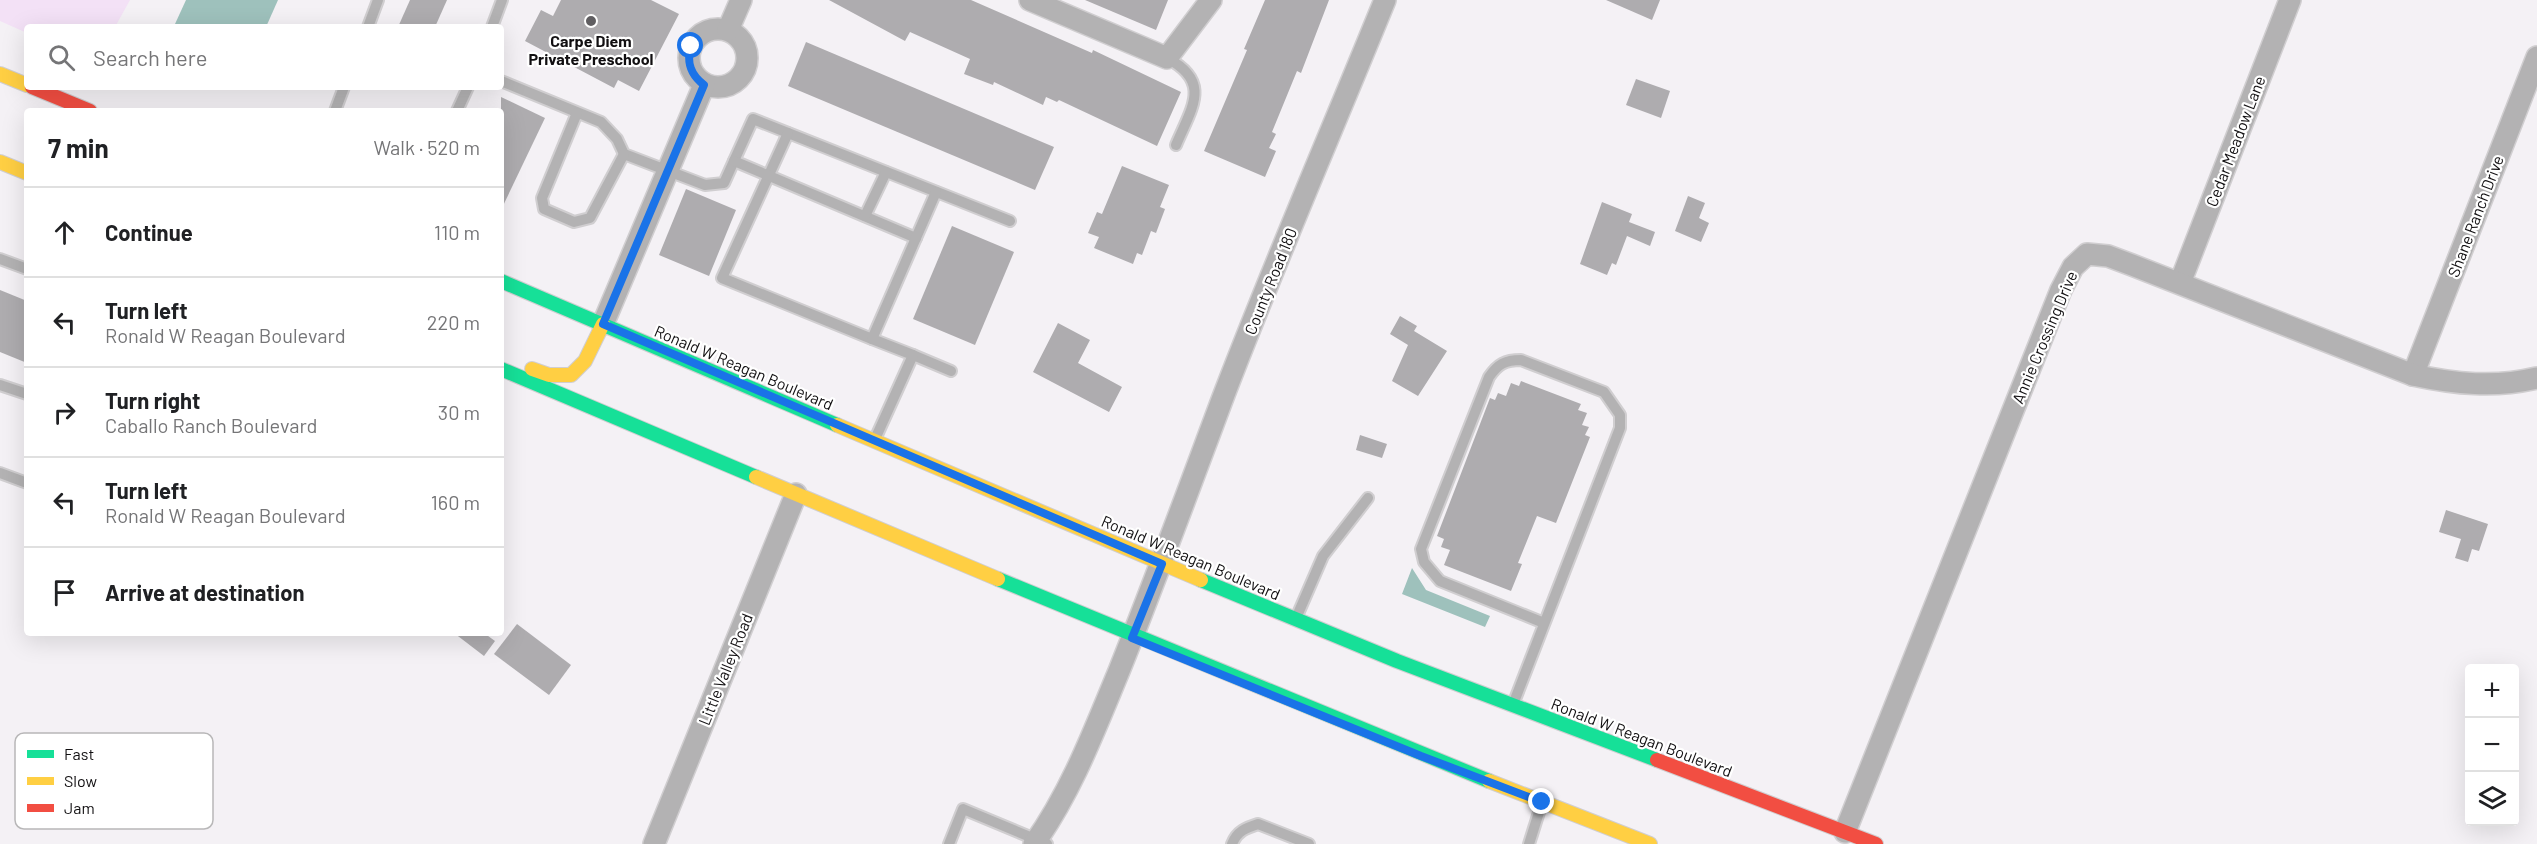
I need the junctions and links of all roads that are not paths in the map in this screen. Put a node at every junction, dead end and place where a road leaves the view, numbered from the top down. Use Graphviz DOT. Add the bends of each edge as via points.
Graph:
graph roads {
  1 [pos="378,0"];
  2 [pos="502,0"];
  3 [pos="741,0"];
  4 [pos="1030,0"];
  5 [pos="1211,0"];
  6 [pos="1385,0"];
  7 [pos="2290,0"];
  8 [pos="369,24"];
  9 [pos="493,24"];
  10 [pos="728,30"];
  11 [pos="2537,57"];
  12 [pos="1167,58"];
  13 [pos="0,74"];
  14 [pos="504,82"];
  15 [pos="24,84"];
  16 [pos="704,85"];
  17 [pos="39,90"];
  18 [pos="343,90"];
  19 [pos="467,90"];
  20 [pos="83,108"];
  21 [pos="336,108"];
  22 [pos="458,108"];
  23 [pos="578,113"];
  24 [pos="788,133"];
  25 [pos="1176,145"];
  26 [pos="624,154"];
  27 [pos="734,161"];
  28 [pos="0,162"];
  29 [pos="668,171"];
  30 [pos="24,172"];
  31 [pos="886,172"];
  32 [pos="769,175"];
  33 [pos="936,192"];
  34 [pos="865,216"];
  35 [pos="1010,221"];
  36 [pos="916,238"];
  37 [pos="0,259"];
  38 [pos="24,269"];
  39 [pos="504,282"];
  40 [pos="2180,283"];
  41 [pos="603,324"];
  42 [pos="873,339"];
  43 [pos="913,356"];
  44 [pos="504,357"];
  45 [pos="504,370"];
  46 [pos="951,371"];
  47 [pos="2413,375"];
  48 [pos="2537,378"];
  49 [pos="0,385"];
  50 [pos="24,393"];
  51 [pos="875,440"];
  52 [pos="0,472"];
  53 [pos="24,482"];
  54 [pos="796,494"];
  55 [pos="1368,498"];
  56 [pos="1162,564"];
  57 [pos="1296,619"];
  58 [pos="1544,623"];
  59 [pos="1132,638"];
  60 [pos="1512,705"];
  61 [pos="1542,802"];
  62 [pos="1845,832"];
  63 [pos="1040,842"];
  64 [pos="654,844"];
  65 [pos="949,844"];
  66 [pos="1232,844"];
  67 [pos="1309,844"];
  68 [pos="1529,844"];
  69 [pos="1650,844"];
  70 [pos="1876,844"];
  1 -- 8 [label="lane"];
  2 -- 9 [label="lane"];
  3 -- 10 [label="street"];
  4 -- 12 [label="street"];
  5 -- 12 [label="street"];
  6 -- 56 [label="street, County Road 180" via="1227,389"];
  7 -- 40 [label="street, Cedar Meadow Lane"];
  10 -- 16 [label="street" via="702,33 691,46 688,55 692,72"];
  10 -- 16 [label="street" via="743,42 747,51 745,70 740,78 723,87"];
  11 -- 47 [label="street, Shane Ranch Drive"];
  12 -- 25 [label="lane" via="1186,68 1194,81 1194,102"];
  13 -- 15 [label="main road"];
  14 -- 23 [label="lane"];
  16 -- 29 [label="street"];
  17 -- 20 [label="main road"];
  18 -- 21 [label="lane"];
  19 -- 22 [label="lane"];
  23 -- 26 [label="lane" via="601,122 617,139"];
  23 -- 26 [label="lane" via="542,198 544,208 574,222 590,218"];
  24 -- 27 [label="lane" via="753,119"];
  24 -- 31 [label="lane"];
  24 -- 32 [label="lane"];
  26 -- 29 [label="lane"];
  27 -- 29 [label="lane" via="724,183 705,185"];
  27 -- 32 [label="lane"];
  28 -- 30 [label="main road"];
  29 -- 41 [label="street"];
  31 -- 33 [label="lane"];
  31 -- 34 [label="lane"];
  32 -- 34 [label="lane"];
  32 -- 42 [label="lane" via="722,278"];
  33 -- 35 [label="lane"];
  33 -- 36 [label="lane"];
  34 -- 36 [label="lane"];
  36 -- 42 [label="lane"];
  37 -- 38 [label="lane"];
  39 -- 41 [label="main road, Ronald W Reagan Boulevard"];
  40 -- 47 [label="street, Annie Crossing Drive"];
  40 -- 62 [label="street, Annie Crossing Drive" via="2108,256 2087,254 2073,267 2056,301"];
  41 -- 44 [label="main road" via="573,376 560,378 541,373"];
  41 -- 51 [label="main road, Ronald W Reagan Boulevard"];
  42 -- 43 [label="lane"];
  43 -- 46 [label="lane"];
  43 -- 51 [label="lane"];
  45 -- 54 [label="main road"];
  47 -- 48 [label="street, Annie Crossing Drive" via="2485,385"];
  49 -- 50 [label="lane"];
  51 -- 56 [label="main road, Ronald W Reagan Boulevard"];
  52 -- 53 [label="lane"];
  54 -- 59 [label="main road"];
  54 -- 64 [label="street, Little Valley Road"];
  55 -- 57 [label="lane" via="1323,556"];
  56 -- 57 [label="main road, Ronald W Reagan Boulevard"];
  56 -- 59 [label="street, County Road 180"];
  57 -- 60 [label="main road, Ronald W Reagan Boulevard"];
  58 -- 58 [label="lane" via="1620,428 1620,415 1604,392 1521,360 1509,360 1498,365 1489,377 1421,549 1424,562 1440,581"];
  58 -- 60 [label="lane"];
  59 -- 61 [label="main road"];
  59 -- 63 [label="street, County Road 180" via="1082,762"];
  60 -- 62 [label="main road, Ronald W Reagan Boulevard"];
  61 -- 68 [label="lane"];
  61 -- 69 [label="main road"];
  62 -- 70 [label="main road, Ronald W Reagan Boulevard"];
  63 -- 65 [label="lane" via="963,809"];
  66 -- 67 [label="lane" via="1242,830 1258,824"];
}
